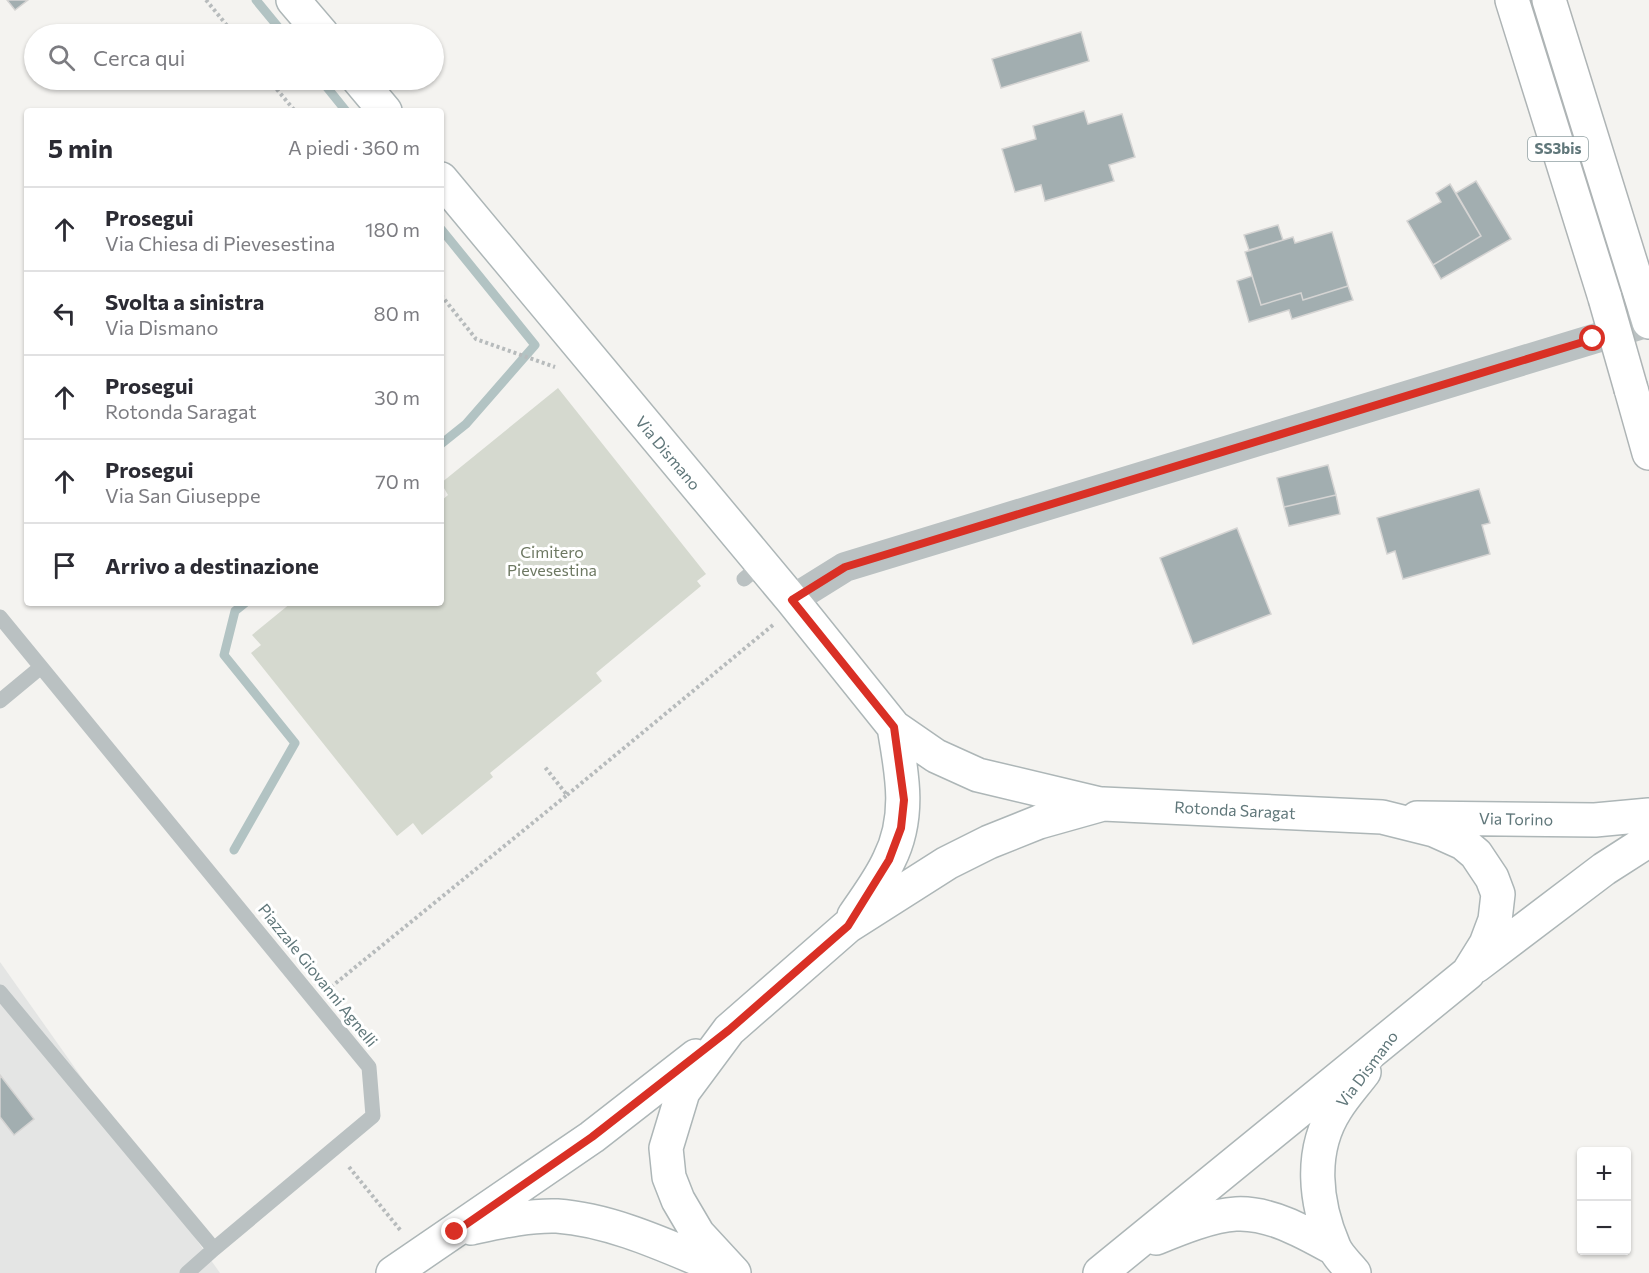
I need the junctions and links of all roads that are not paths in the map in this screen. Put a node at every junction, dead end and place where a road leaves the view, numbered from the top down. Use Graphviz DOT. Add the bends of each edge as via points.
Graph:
graph roads {
  1 [pos="293,0"];
  2 [pos="1512,0"];
  3 [pos="1549,0"];
  4 [pos="313,24"];
  5 [pos="367,90"];
  6 [pos="382,108"];
  7 [pos="444,183"];
  8 [pos="1649,322"];
  9 [pos="1649,453"];
  10 [pos="785,610"];
  11 [pos="0,617"];
  12 [pos="41,667"];
  13 [pos="0,701"];
  14 [pos="894,727"];
  15 [pos="1103,804"];
  16 [pos="1649,815"];
  17 [pos="1382,817"];
  18 [pos="1649,840"];
  19 [pos="848,926"];
  20 [pos="1468,973"];
  21 [pos="0,992"];
  22 [pos="1400,1026"];
  23 [pos="729,1030"];
  24 [pos="455,1232"];
  25 [pos="214,1249"];
  26 [pos="1130,1250"];
  27 [pos="1344,1261"];
  28 [pos="187,1273"];
  29 [pos="393,1273"];
  30 [pos="733,1273"];
  31 [pos="1100,1273"];
  1 -- 4 [label="main road"];
  2 -- 9 [label="main road, SS3bis, bridge"];
  3 -- 8 [label="main road, SS3bis"];
  5 -- 6 [label="main road"];
  7 -- 10 [label="main road, Via Dismano"];
  8 -- 10 [label="street" via="845,567"];
  10 -- 14 [label="main road, Via Dismano"];
  11 -- 12 [label="lane, Piazzale Giovanni Agnelli"];
  12 -- 13 [label="lane"];
  12 -- 25 [label="lane, Piazzale Giovanni Agnelli" via="369,1067 373,1116"];
  14 -- 15 [label="main road, Via Dismano" via="936,756 978,775"];
  14 -- 19 [label="main road" via="904,800 901,828 889,860"];
  15 -- 17 [label="main road, Rotonda Saragat"];
  15 -- 19 [label="main road, Rotonda Saragat" via="1039,822 990,842 947,863"];
  16 -- 17 [label="main road, Via Torino" via="1595,820"];
  17 -- 20 [label="main road, Rotonda Saragat" via="1463,843 1492,878 1498,894 1495,920"];
  18 -- 20 [label="main road" via="1604,869"];
  19 -- 23 [label="main road, Rotonda Saragat"];
  20 -- 22 [label="main road, Rotonda Saragat"];
  21 -- 25 [label="lane"];
  22 -- 26 [label="main road, Rotonda Saragat"];
  22 -- 27 [label="main road, Via Dismano" via="1335,1110 1322,1138 1316,1169 1321,1207"];
  23 -- 24 [label="main road" via="592,1137"];
  23 -- 30 [label="main road, Rotonda Saragat" via="683,1092 666,1148 669,1177 678,1200 698,1234"];
  24 -- 29 [label="main road"];
  24 -- 30 [label="main road" via="511,1219 558,1216 619,1227"];
  25 -- 28 [label="lane"];
  26 -- 27 [label="main road, Via Dismano" via="1187,1225 1236,1214 1267,1218 1297,1228"];
  26 -- 31 [label="main road, Rotonda Saragat"];
}
